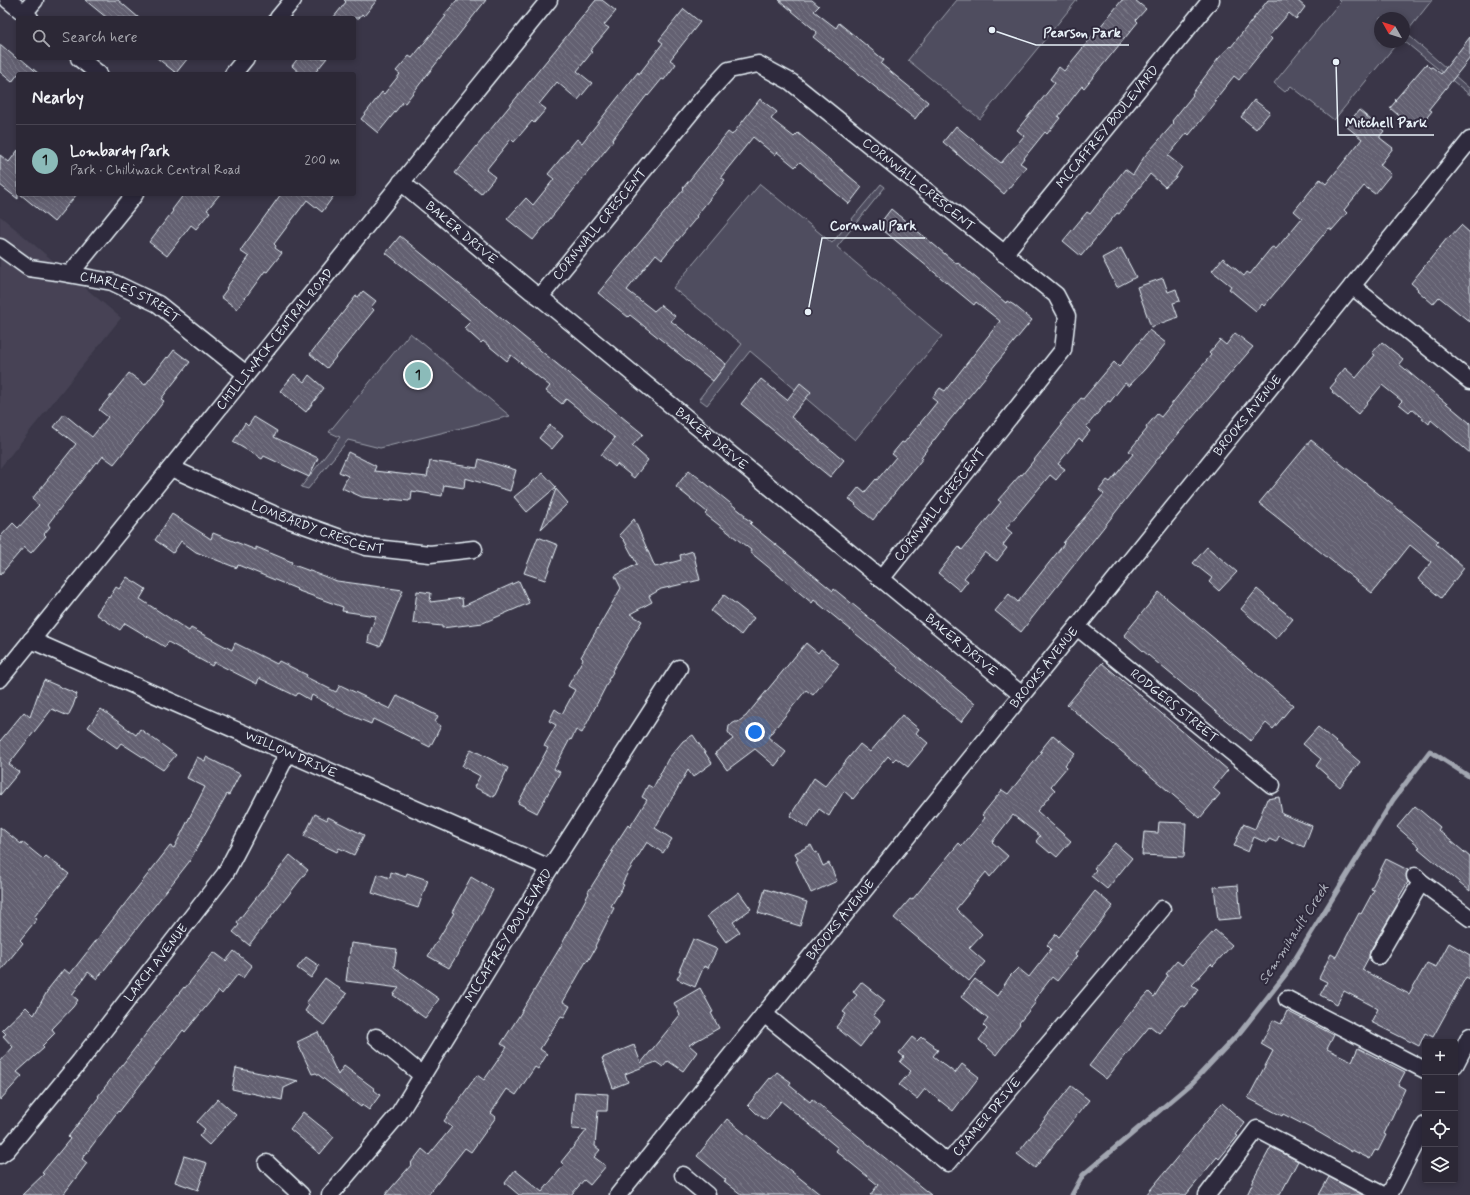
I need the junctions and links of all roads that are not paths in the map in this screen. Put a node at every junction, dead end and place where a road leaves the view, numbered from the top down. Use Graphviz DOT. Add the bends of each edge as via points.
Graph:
graph roads {
  1 [pos="8,0"];
  2 [pos="35,0"];
  3 [pos="293,0"];
  4 [pos="549,0"];
  5 [pos="1211,0"];
  6 [pos="27,16"];
  7 [pos="280,16"];
  8 [pos="82,60"];
  9 [pos="244,60"];
  10 [pos="96,72"];
  11 [pos="235,72"];
  12 [pos="1470,140"];
  13 [pos="401,182"];
  14 [pos="133,196"];
  15 [pos="0,247"];
  16 [pos="1004,254"];
  17 [pos="70,274"];
  18 [pos="1352,286"];
  19 [pos="540,297"];
  20 [pos="246,374"];
  21 [pos="1470,381"];
  22 [pos="170,468"];
  23 [pos="474,549"];
  24 [pos="881,579"];
  25 [pos="1077,627"];
  26 [pos="31,640"];
  27 [pos="679,668"];
  28 [pos="0,679"];
  29 [pos="1022,695"];
  30 [pos="288,753"];
  31 [pos="1272,785"];
  32 [pos="550,868"];
  33 [pos="1162,909"];
  34 [pos="1470,918"];
  35 [pos="1378,956"];
  36 [pos="1287,999"];
  37 [pos="764,1014"];
  38 [pos="1470,1036"];
  39 [pos="376,1037"];
  40 [pos="1458,1059"];
  41 [pos="1422,1068"];
  42 [pos="423,1076"];
  43 [pos="1422,1131"];
  44 [pos="0,1155"];
  45 [pos="267,1164"];
  46 [pos="683,1175"];
  47 [pos="301,1195"];
  48 [pos="330,1195"];
  49 [pos="618,1195"];
  50 [pos="708,1195"];
  51 [pos="1207,1195"];
  52 [pos="1383,1195"];
  53 [pos="1389,1195"];
  1 -- 6 [label="street"];
  2 -- 6 [label="street"];
  3 -- 7 [label="street"];
  4 -- 13 [label="street, CHILLIWACK CENTRAL ROAD"];
  5 -- 16 [label="street, MCCAFFREY BOULEVARD"];
  8 -- 10 [label="street"];
  9 -- 11 [label="street"];
  12 -- 18 [label="street, BROOKS AVENUE"];
  13 -- 19 [label="street, BAKER DRIVE"];
  13 -- 20 [label="street, CHILLIWACK CENTRAL ROAD"];
  14 -- 17 [label="street"];
  15 -- 17 [label="street, CHARLES STREET" via="29,268"];
  16 -- 19 [label="street, CORNWALL CRESCENT" via="791,82 758,64 729,70 702,99"];
  16 -- 24 [label="street, CORNWALL CRESCENT" via="1056,295 1067,316 1063,350"];
  17 -- 20 [label="street, CHARLES STREET" via="112,282 158,304"];
  18 -- 21 [label="street"];
  18 -- 25 [label="street, BROOKS AVENUE"];
  19 -- 24 [label="street, BAKER DRIVE"];
  20 -- 22 [label="street, CHILLIWACK CENTRAL ROAD"];
  22 -- 23 [label="street, LOMBARDY CRESCENT" via="273,514 366,548 430,554"];
  22 -- 26 [label="street, CHILLIWACK CENTRAL ROAD"];
  24 -- 29 [label="street, BAKER DRIVE"];
  25 -- 29 [label="street, BROOKS AVENUE"];
  25 -- 31 [label="street, RODGERS STREET"];
  26 -- 28 [label="street, CHILLIWACK CENTRAL ROAD"];
  26 -- 30 [label="street, WILLOW DRIVE"];
  27 -- 32 [label="street, MCCAFFREY BOULEVARD"];
  29 -- 37 [label="street, BROOKS AVENUE"];
  30 -- 32 [label="street, WILLOW DRIVE"];
  30 -- 44 [label="street, LARCH AVENUE" via="225,874 80,1061 7,1150"];
  32 -- 42 [label="street, MCCAFFREY BOULEVARD"];
  33 -- 37 [label="street, CRAMER DRIVE" via="948,1163"];
  34 -- 35 [label="street" via="1418,879"];
  36 -- 41 [label="street"];
  37 -- 49 [label="street, BROOKS AVENUE"];
  38 -- 40 [label="street"];
  39 -- 42 [label="street"];
  42 -- 48 [label="street, MCCAFFREY BOULEVARD" via="398,1115"];
  43 -- 53 [label="street"];
  45 -- 47 [label="street"];
  46 -- 50 [label="street"];
  51 -- 52 [label="street" via="1257,1129"];
}
